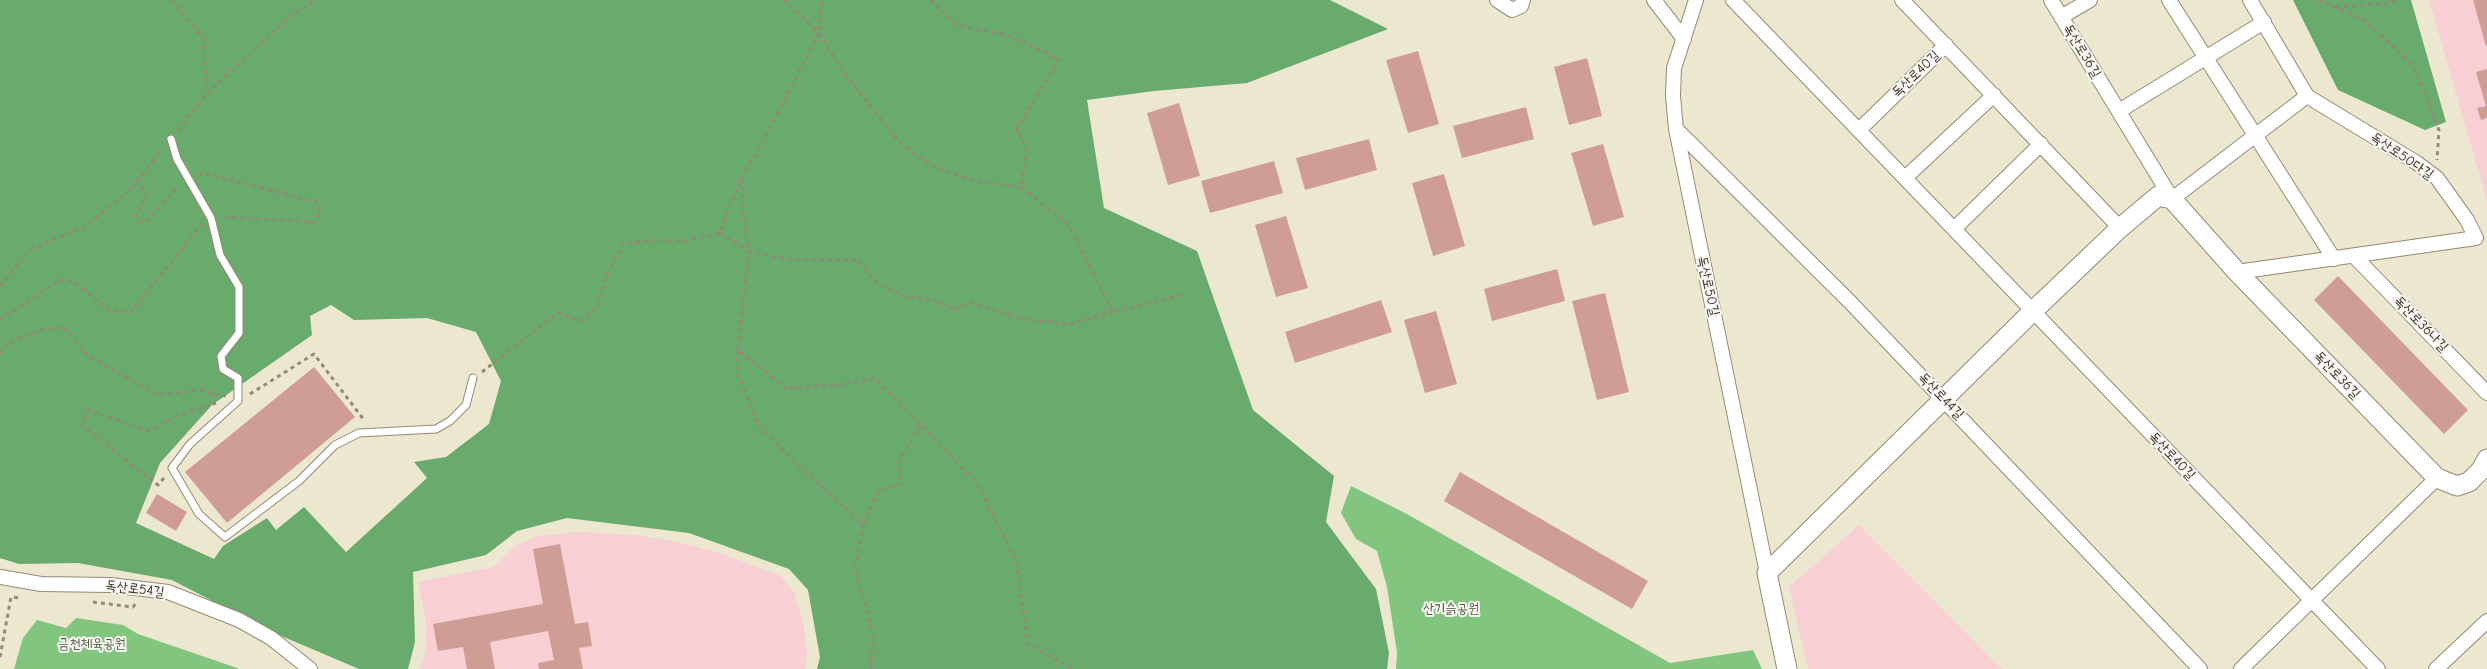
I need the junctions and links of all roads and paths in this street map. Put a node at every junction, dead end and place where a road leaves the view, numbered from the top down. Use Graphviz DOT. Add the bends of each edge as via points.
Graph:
graph roads {
  1 [pos="172,0"];
  2 [pos="784,0"];
  3 [pos="822,0"];
  4 [pos="931,0"];
  5 [pos="1497,0"];
  6 [pos="1523,0"];
  7 [pos="1654,0"];
  8 [pos="1696,0"];
  9 [pos="1734,0"];
  10 [pos="1902,0"];
  11 [pos="2051,0"];
  12 [pos="2090,0"];
  13 [pos="2169,0"];
  14 [pos="2250,0"];
  15 [pos="2318,0"];
  16 [pos="2396,0"];
  17 [pos="2335,7"];
  18 [pos="2061,17"];
  19 [pos="2264,22"];
  20 [pos="819,33"];
  21 [pos="1684,39"];
  22 [pos="1946,45"];
  23 [pos="2205,57"];
  24 [pos="207,94"];
  25 [pos="1994,96"];
  26 [pos="2307,96"];
  27 [pos="2119,111"];
  28 [pos="1676,130"];
  29 [pos="1859,130"];
  30 [pos="2256,137"];
  31 [pos="171,139"];
  32 [pos="2040,144"];
  33 [pos="742,176"];
  34 [pos="187,177"];
  35 [pos="1905,178"];
  36 [pos="2437,178"];
  37 [pos="137,180"];
  38 [pos="1021,187"];
  39 [pos="2172,199"];
  40 [pos="209,216"];
  41 [pos="2120,228"];
  42 [pos="1954,229"];
  43 [pos="720,233"];
  44 [pos="749,251"];
  45 [pos="2354,256"];
  46 [pos="2334,259"];
  47 [pos="2237,272"];
  48 [pos="1186,294"];
  49 [pos="2033,311"];
  50 [pos="1113,312"];
  51 [pos="0,320"];
  52 [pos="738,350"];
  53 [pos="0,354"];
  54 [pos="474,378"];
  55 [pos="2487,393"];
  56 [pos="1943,398"];
  57 [pos="238,401"];
  58 [pos="372,422"];
  59 [pos="920,425"];
  60 [pos="2485,467"];
  61 [pos="172,468"];
  62 [pos="2437,478"];
  63 [pos="862,524"];
  64 [pos="1767,573"];
  65 [pos="0,577"];
  66 [pos="143,588"];
  67 [pos="30,598"];
  68 [pos="2312,600"];
  69 [pos="90,601"];
  70 [pos="2487,621"];
  71 [pos="0,657"];
  72 [pos="310,669"];
  73 [pos="871,669"];
  74 [pos="1074,669"];
  75 [pos="1787,669"];
  76 [pos="2200,669"];
  77 [pos="2241,669"];
  78 [pos="2378,669"];
  79 [pos="2436,669"];
  1 -- 24 [label="path" via="203,38"];
  2 -- 20 [label="path"];
  3 -- 20 [label="path"];
  4 -- 38 [label="path" via="956,24 1010,36 1059,58 1017,129 1027,151"];
  5 -- 6 [label="street" via="1512,10 1521,6"];
  7 -- 21 [label="street"];
  8 -- 21 [label="street, 독산로50길"];
  9 -- 29 [label="street, 독산로40길"];
  10 -- 22 [label="street"];
  11 -- 18 [label="street, 독산로36길"];
  12 -- 18 [label="street, 독산로36길"];
  13 -- 23 [label="street"];
  14 -- 19 [label="street, 독산로50다길"];
  15 -- 17 [label="path"];
  16 -- 17 [label="path"];
  17 -- 36 [label="path" via="2363,20 2414,66 2439,130"];
  18 -- 27 [label="street, 독산로36길"];
  19 -- 23 [label="street"];
  19 -- 26 [label="street, 독산로50다길"];
  20 -- 33 [label="path"];
  20 -- 38 [label="path" via="878,118 900,142 930,165 979,182"];
  21 -- 28 [label="street, 독산로50길" via="1674,68"];
  22 -- 25 [label="street, 독산로40길"];
  22 -- 29 [label="street, 독산로40길"];
  23 -- 27 [label="street"];
  23 -- 30 [label="street"];
  25 -- 32 [label="street, 독산로40길"];
  25 -- 35 [label="street"];
  26 -- 30 [label="street"];
  26 -- 36 [label="street, 독산로50다길" via="2418,163"];
  27 -- 39 [label="street, 독산로36길"];
  28 -- 56 [label="street, 독산로44길"];
  28 -- 64 [label="street, 독산로50길"];
  29 -- 35 [label="street, 독산로40길"];
  30 -- 39 [label="street"];
  30 -- 46 [label="street"];
  31 -- 34 [label="lane"];
  32 -- 41 [label="street, 독산로40길"];
  32 -- 42 [label="street"];
  33 -- 43 [label="path"];
  33 -- 44 [label="path"];
  34 -- 37 [label="path" via="144,224 134,216 147,196"];
  34 -- 40 [label="lane"];
  34 -- 40 [label="path" via="207,174 317,202 321,212 316,222"];
  35 -- 42 [label="street, 독산로40길"];
  36 -- 45 [label="street, 독산로50다길" via="2458,205 2476,238"];
  38 -- 50 [label="path" via="1068,224"];
  39 -- 41 [label="street" via="2158,196"];
  39 -- 47 [label="street, 독산로36길"];
  40 -- 51 [label="path" via="131,312 110,311 72,281 60,280"];
  40 -- 57 [label="lane" via="220,255 239,286 239,334 221,356 223,369 238,378"];
  41 -- 49 [label="street"];
  42 -- 49 [label="street, 독산로40길"];
  43 -- 44 [label="path"];
  43 -- 54 [label="path" via="684,241 623,244 606,277 598,306 581,321 557,313"];
  44 -- 50 [label="path" via="785,259 857,260 877,283 905,296 935,301 956,310 969,302 1023,319 1070,324"];
  44 -- 52 [label="path"];
  45 -- 46 [label="street"];
  45 -- 55 [label="street, 독산로36나길"];
  46 -- 47 [label="street"];
  47 -- 62 [label="street, 독산로36길"];
  48 -- 50 [label="path"];
  49 -- 56 [label="street"];
  49 -- 68 [label="street, 독산로40길"];
  52 -- 59 [label="path" via="786,388 875,378"];
  52 -- 63 [label="path" via="736,368 758,425"];
  53 -- 57 [label="path" via="5,346 17,339 44,329 63,327 87,355 158,395 205,390"];
  54 -- 61 [label="lane" via="466,405 450,421 436,429 359,433 335,445 299,480 225,537 199,514"];
  56 -- 64 [label="street"];
  56 -- 76 [label="street, 독산로44길"];
  57 -- 58 [label="path" via="314,354 364,420"];
  57 -- 61 [label="lane" via="190,444"];
  57 -- 61 [label="path" via="220,402 179,415 148,431 88,410 82,425 158,485"];
  59 -- 63 [label="path" via="899,461 900,484 879,490"];
  59 -- 74 [label="path" via="977,483 1016,561 1028,644"];
  60 -- 62 [label="street, 독산로36길" via="2469,482 2457,486"];
  62 -- 68 [label="street"];
  63 -- 73 [label="path" via="855,570 873,631"];
  64 -- 75 [label="street, 독산로50길"];
  65 -- 66 [label="street, 독산로54길" via="41,584"];
  66 -- 69 [label="path" via="133,607"];
  66 -- 72 [label="street, 독산로54길" via="168,592 239,620 271,638"];
  67 -- 71 [label="path" via="11,597"];
  68 -- 77 [label="street"];
  68 -- 78 [label="street, 독산로40길"];
  70 -- 79 [label="street"];
}
